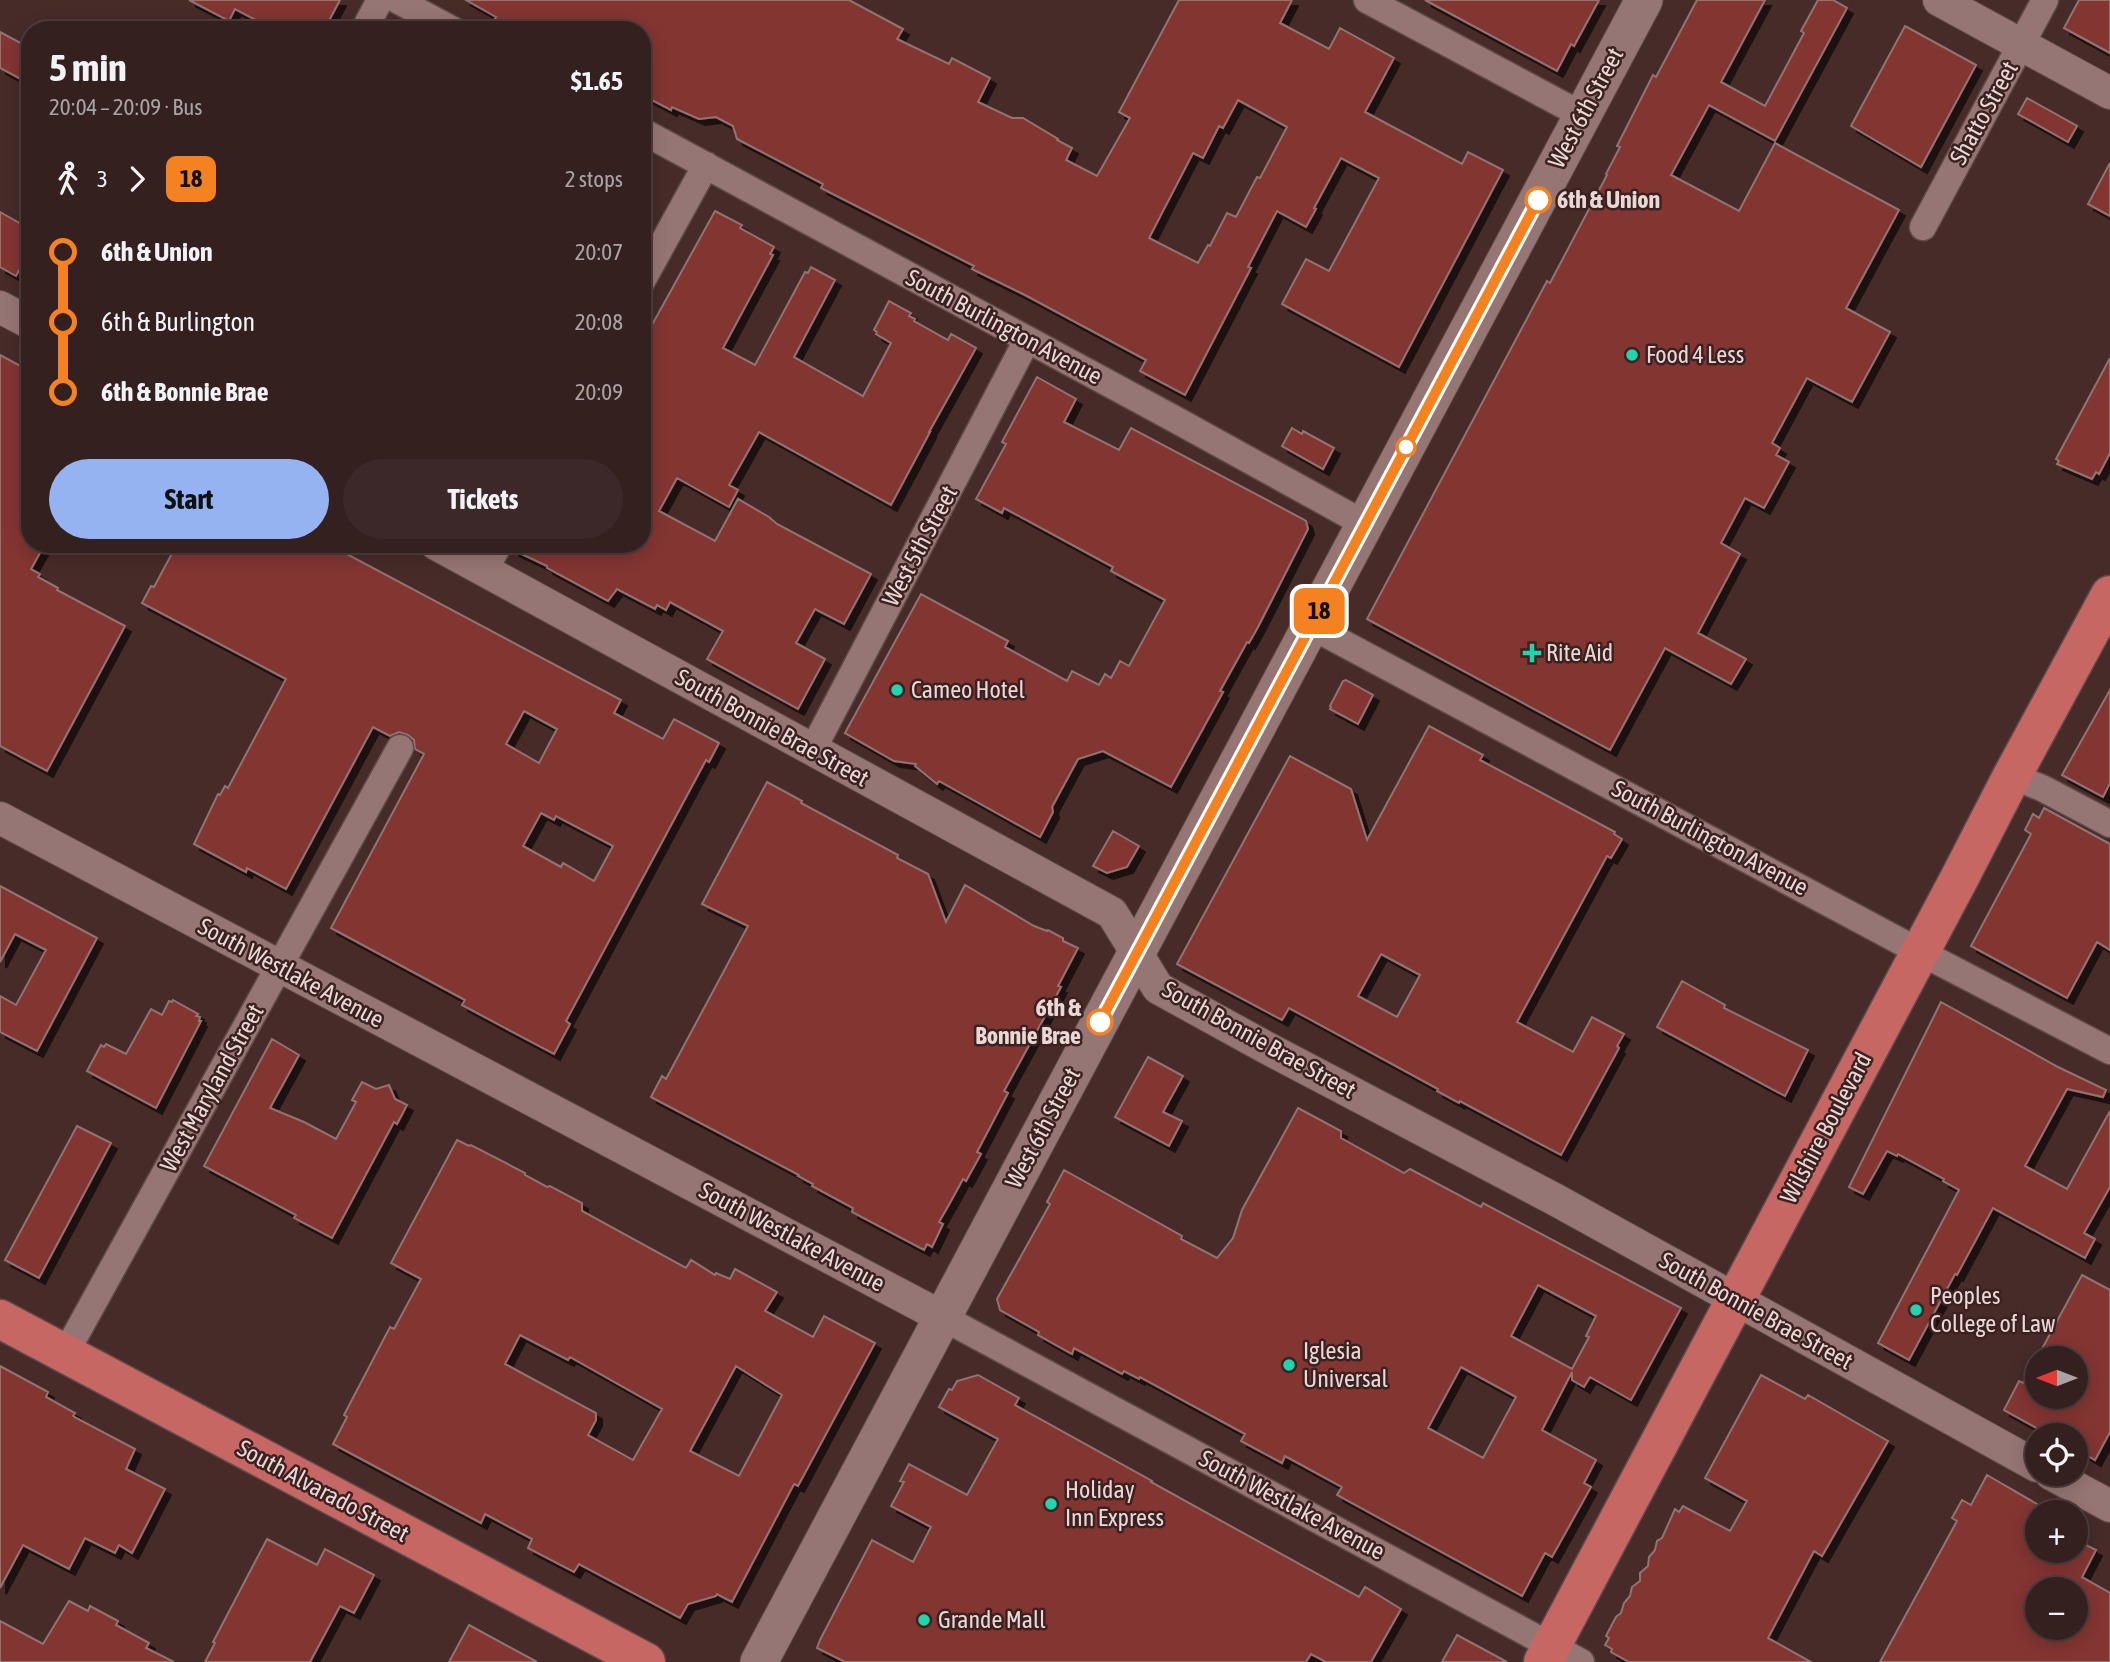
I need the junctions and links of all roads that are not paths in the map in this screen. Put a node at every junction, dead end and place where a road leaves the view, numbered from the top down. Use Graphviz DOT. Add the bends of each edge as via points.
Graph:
graph roads {
  1 [pos="380,0"];
  2 [pos="397,0"];
  3 [pos="1367,0"];
  4 [pos="1644,0"];
  5 [pos="1939,0"];
  6 [pos="2045,0"];
  7 [pos="368,21"];
  8 [pos="436,21"];
  9 [pos="2021,44"];
  10 [pos="2110,93"];
  11 [pos="1583,116"];
  12 [pos="651,136"];
  13 [pos="706,165"];
  14 [pos="1923,227"];
  15 [pos="651,265"];
  16 [pos="0,307"];
  17 [pos="21,318"];
  18 [pos="1027,340"];
  19 [pos="1365,524"];
  20 [pos="475,553"];
  21 [pos="492,557"];
  22 [pos="2110,595"];
  23 [pos="1311,626"];
  24 [pos="400,747"];
  25 [pos="812,751"];
  26 [pos="2012,776"];
  27 [pos="0,818"];
  28 [pos="2110,824"];
  29 [pos="1920,952"];
  30 [pos="1137,953"];
  31 [pos="278,967"];
  32 [pos="2110,1051"];
  33 [pos="1735,1300"];
  34 [pos="942,1317"];
  35 [pos="0,1319"];
  36 [pos="65,1354"];
  37 [pos="2025,1459"];
  38 [pos="2072,1486"];
  39 [pos="2110,1506"];
  40 [pos="1558,1656"];
  41 [pos="646,1662"];
  42 [pos="759,1662"];
  1 -- 7 [label="street"];
  2 -- 8 [label="street"];
  3 -- 11 [label="street"];
  4 -- 11 [label="main road, West 6th Street"];
  5 -- 9 [label="street"];
  6 -- 9 [label="street, Shatto Street"];
  9 -- 10 [label="street"];
  9 -- 14 [label="street, Shatto Street"];
  11 -- 19 [label="main road, West 6th Street"];
  12 -- 13 [label="street, South Burlington Avenue"];
  13 -- 15 [label="street"];
  13 -- 18 [label="street, South Burlington Avenue"];
  16 -- 17 [label="street"];
  18 -- 19 [label="street, South Burlington Avenue"];
  18 -- 25 [label="street, West 5th Street"];
  19 -- 23 [label="main road, West 6th Street"];
  20 -- 21 [label="street, South Bonnie Brae Street"];
  21 -- 25 [label="street, South Bonnie Brae Street"];
  22 -- 26 [label="main road, Wilshire Boulevard"];
  23 -- 29 [label="street, South Burlington Avenue"];
  23 -- 30 [label="main road, West 6th Street"];
  24 -- 31 [label="street, West Maryland Street"];
  25 -- 30 [label="street, South Bonnie Brae Street" via="1112,913"];
  26 -- 28 [label="street"];
  26 -- 29 [label="main road, Wilshire Boulevard"];
  27 -- 31 [label="street, South Westlake Avenue"];
  29 -- 32 [label="street, South Burlington Avenue"];
  29 -- 33 [label="main road, Wilshire Boulevard"];
  30 -- 33 [label="street, South Bonnie Brae Street" via="1158,988"];
  30 -- 34 [label="main road, West 6th Street"];
  31 -- 34 [label="street, South Westlake Avenue"];
  31 -- 36 [label="street, West Maryland Street"];
  33 -- 37 [label="street, South Bonnie Brae Street"];
  33 -- 40 [label="main road, Wilshire Boulevard"];
  34 -- 40 [label="street, South Westlake Avenue"];
  34 -- 42 [label="main road, West 6th Street"];
  35 -- 36 [label="main road, South Alvarado Street"];
  36 -- 41 [label="main road, South Alvarado Street"];
  38 -- 39 [label="street"];
}
